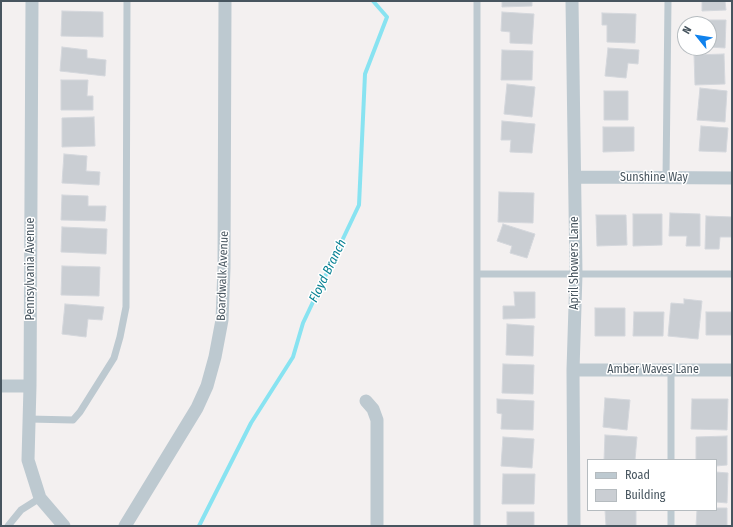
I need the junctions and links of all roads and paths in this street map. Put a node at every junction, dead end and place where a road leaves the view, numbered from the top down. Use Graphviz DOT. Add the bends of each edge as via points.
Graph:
graph roads {
  1 [pos="32,1"];
  2 [pos="127,1"];
  3 [pos="225,1"];
  4 [pos="476,1"];
  5 [pos="572,1"];
  6 [pos="668,1"];
  7 [pos="575,177"];
  8 [pos="666,178"];
  9 [pos="732,178"];
  10 [pos="478,274"];
  11 [pos="576,274"];
  12 [pos="732,274"];
  13 [pos="573,370"];
  14 [pos="671,370"];
  15 [pos="732,370"];
  16 [pos="1,386"];
  17 [pos="30,386"];
  18 [pos="366,401"];
  19 [pos="29,419"];
  20 [pos="671,459"];
  21 [pos="40,498"];
  22 [pos="670,511"];
  23 [pos="8,526"];
  24 [pos="64,526"];
  25 [pos="125,526"];
  26 [pos="377,526"];
  27 [pos="477,526"];
  28 [pos="574,526"];
  29 [pos="670,526"];
  1 -- 17 [label="street, Pennsylvania Avenue"];
  2 -- 19 [label="lane" via="126,307 120,337 114,358 73,420"];
  3 -- 25 [label="street, Boardwalk Avenue" via="224,268 222,320 215,357 197,408"];
  4 -- 10 [label="lane"];
  5 -- 7 [label="street, April Showers Lane"];
  6 -- 8 [label="lane"];
  7 -- 8 [label="street, Sunshine Way"];
  7 -- 11 [label="street, April Showers Lane"];
  8 -- 9 [label="street, Sunshine Way"];
  10 -- 11 [label="lane"];
  10 -- 27 [label="lane"];
  11 -- 12 [label="lane"];
  11 -- 13 [label="street, April Showers Lane"];
  13 -- 14 [label="street, Amber Waves Lane"];
  13 -- 28 [label="street, April Showers Lane"];
  14 -- 15 [label="street, Amber Waves Lane"];
  14 -- 20 [label="lane"];
  16 -- 17 [label="street"];
  17 -- 19 [label="street, Pennsylvania Avenue"];
  18 -- 26 [label="street" via="374,409 377,420"];
  19 -- 21 [label="street, Pennsylvania Avenue" via="28,460"];
  21 -- 23 [label="lane" via="21,510"];
  21 -- 24 [label="street, Pennsylvania Avenue"];
  22 -- 29 [label="lane"];
}
